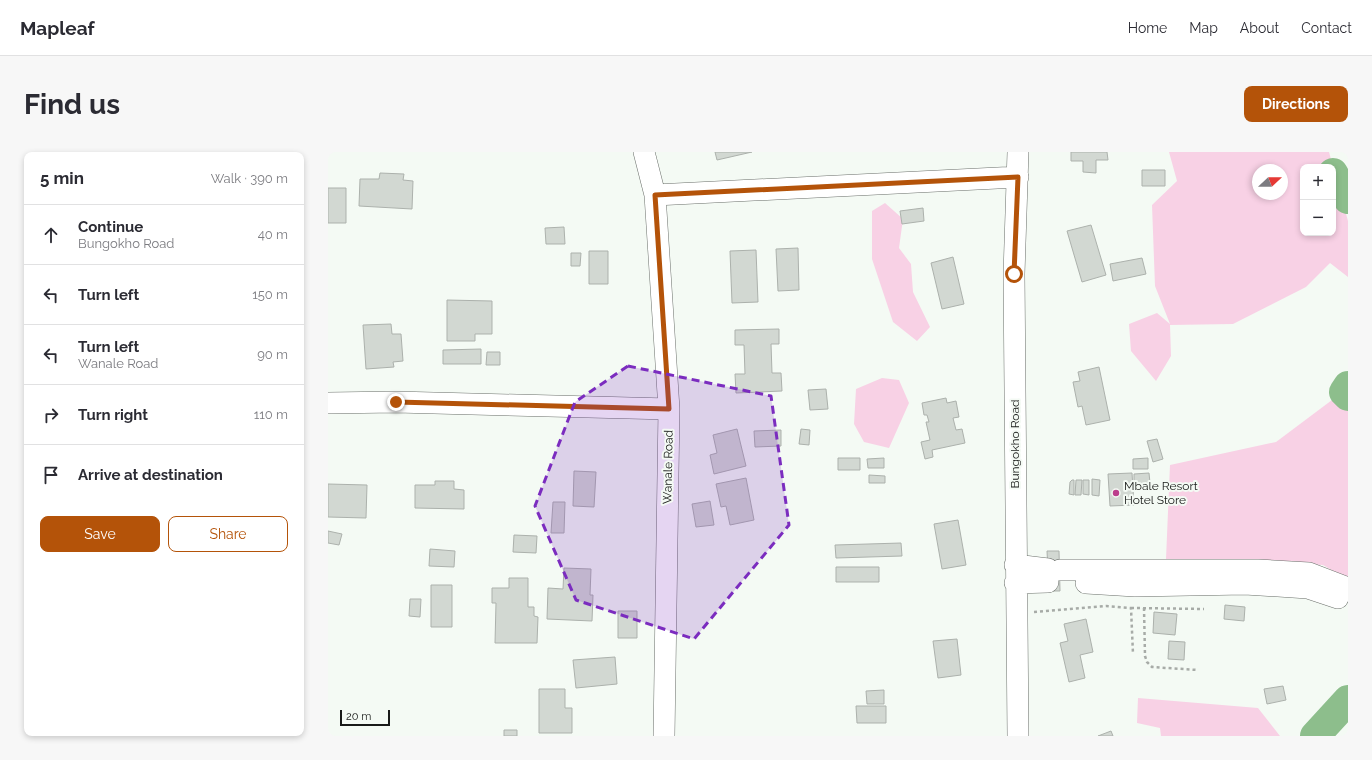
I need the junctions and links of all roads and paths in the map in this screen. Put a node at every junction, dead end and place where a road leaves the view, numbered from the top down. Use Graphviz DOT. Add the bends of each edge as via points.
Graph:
graph roads {
  1 [pos="644,152"];
  2 [pos="1018,152"];
  3 [pos="1018,177"];
  4 [pos="655,195"];
  5 [pos="328,403"];
  6 [pos="669,409"];
  7 [pos="1015,574"];
  8 [pos="1054,576"];
  9 [pos="1348,588"];
  10 [pos="1348,603"];
  11 [pos="1130,608"];
  12 [pos="1144,608"];
  13 [pos="1204,609"];
  14 [pos="1016,613"];
  15 [pos="1133,654"];
  16 [pos="1198,670"];
  17 [pos="664,736"];
  18 [pos="1018,736"];
  1 -- 4 [label="street, Wanale Road"];
  2 -- 3 [label="street, Bungokho Road"];
  3 -- 4 [label="street"];
  3 -- 7 [label="street, Bungokho Road" via="1014,274"];
  4 -- 6 [label="street, Wanale Road"];
  5 -- 6 [label="street" via="396,402"];
  6 -- 17 [label="street, Wanale Road"];
  7 -- 8 [label="street"];
  7 -- 14 [label="street, Bungokho Road"];
  8 -- 9 [label="street" via="1258,570 1309,573"];
  8 -- 10 [label="street" via="1135,586 1245,584 1308,588"];
  11 -- 12 [label="path"];
  11 -- 14 [label="path" via="1106,606"];
  11 -- 15 [label="path"];
  12 -- 13 [label="path"];
  12 -- 16 [label="path" via="1147,662 1152,667"];
  14 -- 18 [label="street, Bungokho Road"];
}
